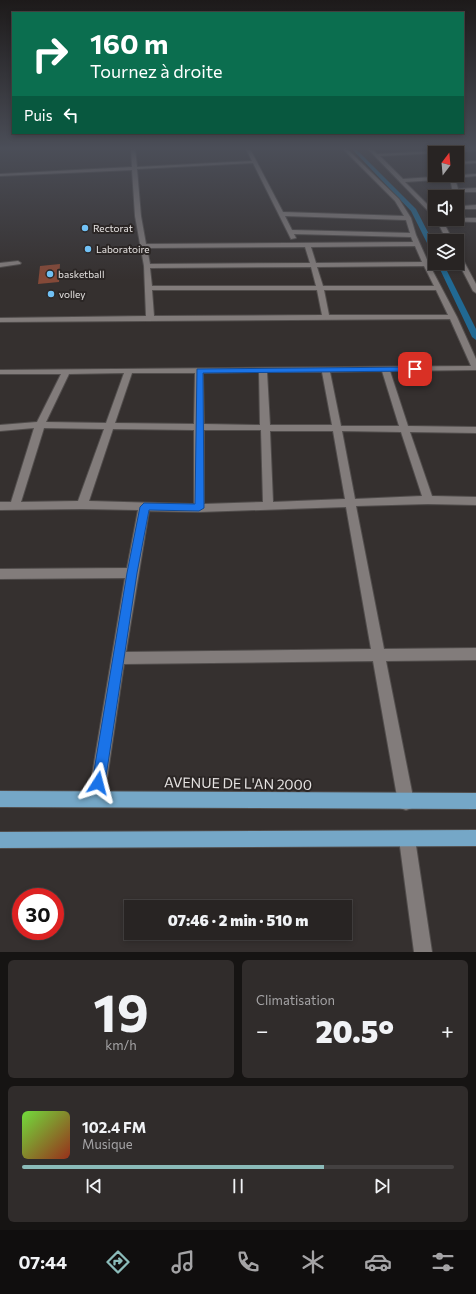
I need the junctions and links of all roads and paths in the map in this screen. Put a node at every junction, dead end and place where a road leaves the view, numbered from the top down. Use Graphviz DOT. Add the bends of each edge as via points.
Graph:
graph roads {
  1 [pos="137,191"];
  2 [pos="270,191"];
  3 [pos="388,191"];
  4 [pos="412,191"];
  5 [pos="476,207"];
  6 [pos="428,208"];
  7 [pos="464,208"];
  8 [pos="282,214"];
  9 [pos="408,218"];
  10 [pos="464,219"];
  11 [pos="476,220"];
  12 [pos="291,232"];
  13 [pos="413,234"];
  14 [pos="417,244"];
  15 [pos="296,245"];
  16 [pos="308,245"];
  17 [pos="144,246"];
  18 [pos="18,263"];
  19 [pos="426,264"];
  20 [pos="0,265"];
  21 [pos="314,265"];
  22 [pos="147,266"];
  23 [pos="464,267"];
  24 [pos="148,288"];
  25 [pos="320,288"];
  26 [pos="438,288"];
  27 [pos="475,288"];
  28 [pos="326,317"];
  29 [pos="453,317"];
  30 [pos="150,318"];
  31 [pos="0,320"];
  32 [pos="476,368"];
  33 [pos="385,369"];
  34 [pos="263,370"];
  35 [pos="326,370"];
  36 [pos="129,371"];
  37 [pos="200,371"];
  38 [pos="66,372"];
  39 [pos="0,373"];
  40 [pos="40,425"];
  41 [pos="110,426"];
  42 [pos="199,427"];
  43 [pos="0,428"];
  44 [pos="266,428"];
  45 [pos="337,428"];
  46 [pos="405,429"];
  47 [pos="476,430"];
  48 [pos="428,500"];
  49 [pos="476,501"];
  50 [pos="350,504"];
  51 [pos="82,505"];
  52 [pos="268,505"];
  53 [pos="0,506"];
  54 [pos="15,506"];
  55 [pos="144,507"];
  56 [pos="199,508"];
  57 [pos="132,573"];
  58 [pos="0,574"];
  59 [pos="476,654"];
  60 [pos="379,655"];
  61 [pos="118,658"];
  62 [pos="0,799"];
  63 [pos="96,799"];
  64 [pos="476,801"];
  65 [pos="406,802"];
  66 [pos="476,838"];
  67 [pos="407,839"];
  68 [pos="0,840"];
  69 [pos="423,952"];
  1 -- 17 [label="street" via="138,216"];
  2 -- 8 [label="street"];
  3 -- 9 [label="street"];
  4 -- 6 [label="street"];
  5 -- 7 [label="street"];
  8 -- 9 [label="street"];
  8 -- 12 [label="street"];
  9 -- 13 [label="street"];
  10 -- 11 [label="street"];
  12 -- 13 [label="street"];
  12 -- 15 [label="street"];
  13 -- 14 [label="street"];
  14 -- 16 [label="street"];
  14 -- 19 [label="street"];
  15 -- 16 [label="street"];
  15 -- 17 [label="street"];
  16 -- 21 [label="street"];
  17 -- 22 [label="street"];
  18 -- 20 [label="street"];
  19 -- 21 [label="street"];
  19 -- 26 [label="street"];
  21 -- 22 [label="street"];
  21 -- 25 [label="street"];
  22 -- 24 [label="street"];
  23 -- 27 [label="street"];
  24 -- 25 [label="street"];
  24 -- 30 [label="street"];
  25 -- 26 [label="street"];
  25 -- 28 [label="street"];
  26 -- 29 [label="street"];
  28 -- 29 [label="street"];
  28 -- 30 [label="street"];
  29 -- 32 [label="street"];
  30 -- 31 [label="street"];
  32 -- 33 [label="street"];
  33 -- 35 [label="street"];
  33 -- 46 [label="street"];
  34 -- 35 [label="street"];
  34 -- 37 [label="street"];
  34 -- 44 [label="street"];
  35 -- 45 [label="street"];
  36 -- 37 [label="street"];
  36 -- 38 [label="street"];
  36 -- 41 [label="street"];
  37 -- 42 [label="street"];
  38 -- 39 [label="street"];
  38 -- 40 [label="street"];
  40 -- 41 [label="street"];
  40 -- 43 [label="street"];
  40 -- 54 [label="street"];
  41 -- 42 [label="street"];
  41 -- 51 [label="street"];
  42 -- 44 [label="street"];
  42 -- 56 [label="street"];
  44 -- 45 [label="street"];
  44 -- 52 [label="street"];
  45 -- 46 [label="street"];
  45 -- 50 [label="street"];
  46 -- 47 [label="street"];
  46 -- 48 [label="street"];
  48 -- 49 [label="street"];
  48 -- 50 [label="street"];
  50 -- 52 [label="street"];
  50 -- 60 [label="street"];
  51 -- 54 [label="street"];
  51 -- 55 [label="street"];
  52 -- 56 [label="street"];
  53 -- 54 [label="street"];
  55 -- 56 [label="street"];
  55 -- 57 [label="street"];
  57 -- 58 [label="street"];
  57 -- 61 [label="street"];
  59 -- 60 [label="street"];
  60 -- 61 [label="street"];
  60 -- 65 [label="street"];
  61 -- 63 [label="street"];
  62 -- 63 [label="main road, AVENUE DE L'AN 2000"];
  63 -- 65 [label="main road, AVENUE DE L'AN 2000"];
  64 -- 65 [label="main road, AVENUE DE L'AN 2000"];
  66 -- 67 [label="main road"];
  67 -- 68 [label="main road"];
  67 -- 69 [label="street"];
}
